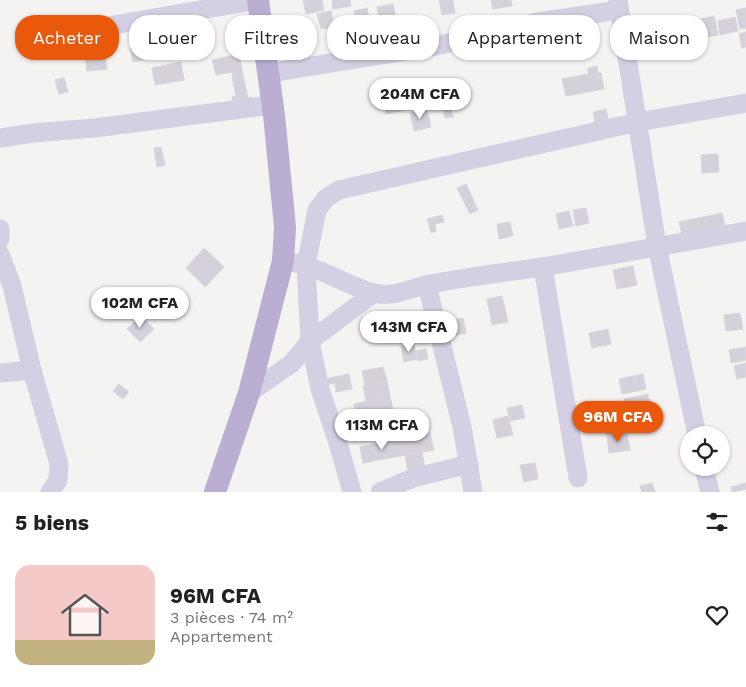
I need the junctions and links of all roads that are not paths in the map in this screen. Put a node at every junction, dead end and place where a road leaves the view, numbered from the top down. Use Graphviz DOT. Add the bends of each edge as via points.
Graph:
graph roads {
  1 [pos="258,0"];
  2 [pos="618,5"];
  3 [pos="119,24"];
  4 [pos="269,73"];
  5 [pos="746,103"];
  6 [pos="272,105"];
  7 [pos="638,122"];
  8 [pos="0,138"];
  9 [pos="0,229"];
  10 [pos="746,232"];
  11 [pos="0,240"];
  12 [pos="658,246"];
  13 [pos="0,254"];
  14 [pos="283,261"];
  15 [pos="306,265"];
  16 [pos="543,266"];
  17 [pos="427,285"];
  18 [pos="374,293"];
  19 [pos="310,341"];
  20 [pos="32,370"];
  21 [pos="0,373"];
  22 [pos="249,393"];
  23 [pos="696,426"];
  24 [pos="469,464"];
  25 [pos="706,476"];
  26 [pos="578,478"];
  27 [pos="50,492"];
  28 [pos="215,492"];
  29 [pos="352,492"];
  30 [pos="380,492"];
  31 [pos="473,492"];
  32 [pos="710,492"];
  1 -- 3 [label="street"];
  1 -- 4 [label="main road"];
  2 -- 4 [label="street" via="436,46"];
  2 -- 7 [label="street"];
  4 -- 6 [label="main road"];
  5 -- 7 [label="street"];
  6 -- 8 [label="street"];
  6 -- 14 [label="main road" via="285,228"];
  7 -- 12 [label="street"];
  7 -- 15 [label="street" via="339,190 326,198 317,210"];
  9 -- 11 [label="street"];
  10 -- 12 [label="street"];
  12 -- 16 [label="street"];
  12 -- 23 [label="street"];
  13 -- 20 [label="street" via="12,286"];
  14 -- 15 [label="street"];
  14 -- 22 [label="main road"];
  15 -- 18 [label="street"];
  15 -- 19 [label="street"];
  16 -- 17 [label="street"];
  16 -- 26 [label="street"];
  17 -- 18 [label="street" via="393,295"];
  17 -- 24 [label="street"];
  18 -- 19 [label="street"];
  19 -- 22 [label="street" via="291,364"];
  19 -- 29 [label="street" via="320,389"];
  20 -- 21 [label="street"];
  20 -- 27 [label="street" via="59,464 58,480"];
  22 -- 28 [label="main road"];
  24 -- 30 [label="street" via="413,478"];
  24 -- 31 [label="street"];
  25 -- 32 [label="street"];
}
